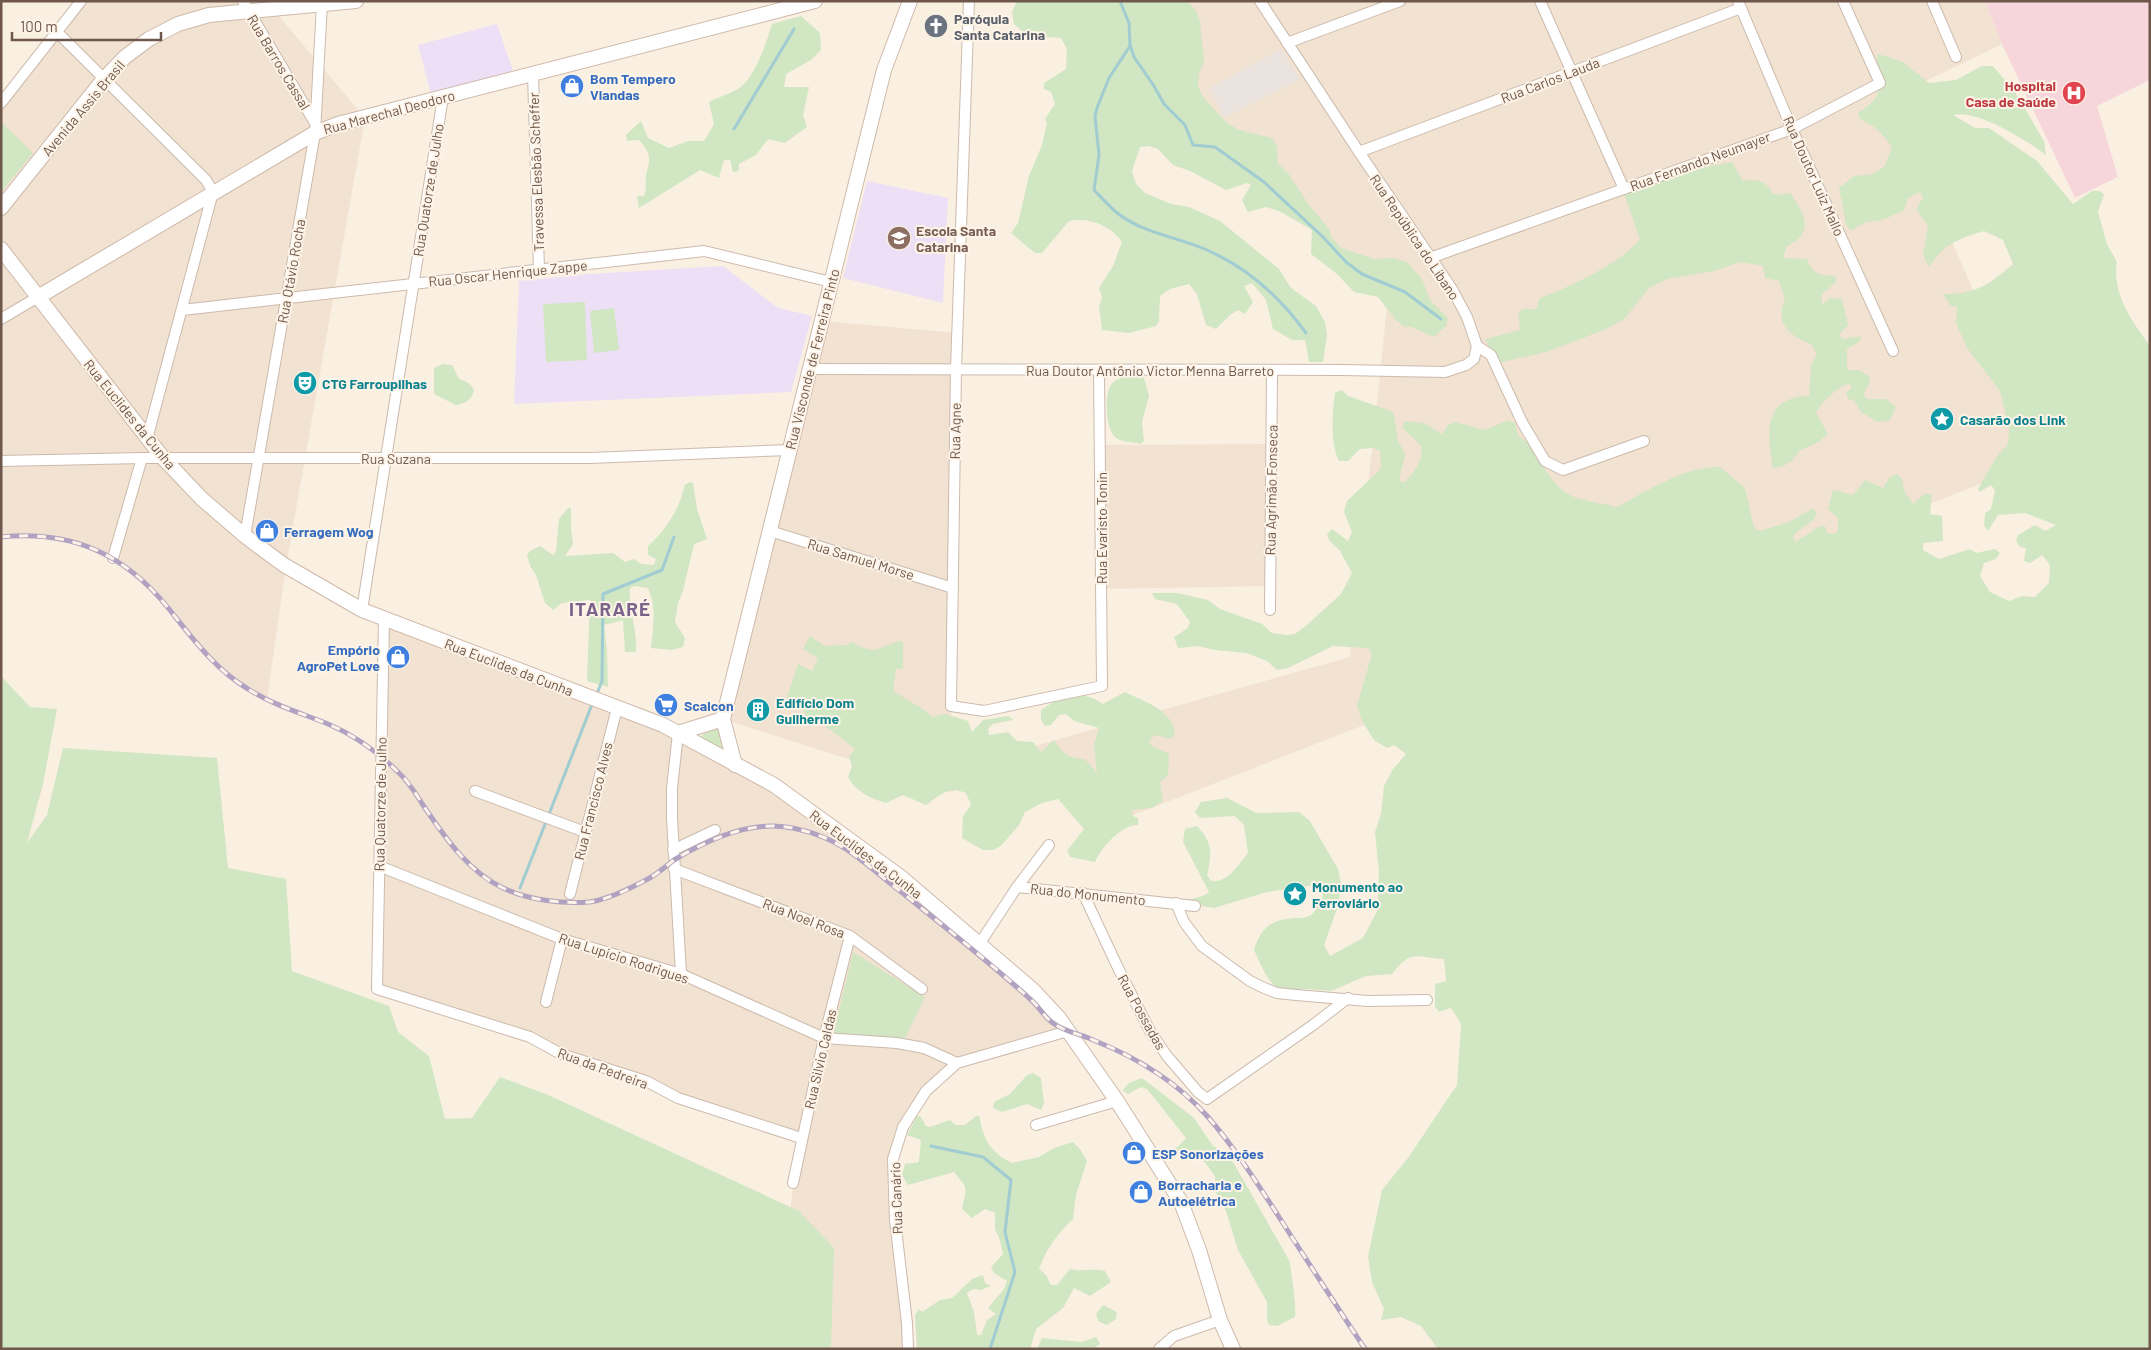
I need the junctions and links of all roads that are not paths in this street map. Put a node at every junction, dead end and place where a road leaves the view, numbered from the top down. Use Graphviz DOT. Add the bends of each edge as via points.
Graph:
graph roads {
  1 [pos="81,1"];
  2 [pos="356,1"];
  3 [pos="816,1"];
  4 [pos="910,1"];
  5 [pos="969,1"];
  6 [pos="1260,1"];
  7 [pos="1400,1"];
  8 [pos="1540,1"];
  9 [pos="1843,1"];
  10 [pos="1932,1"];
  11 [pos="1388,3"];
  12 [pos="297,4"];
  13 [pos="322,4"];
  14 [pos="1740,5"];
  15 [pos="245,6"];
  16 [pos="57,32"];
  17 [pos="1286,43"];
  18 [pos="1956,57"];
  19 [pos="1573,71"];
  20 [pos="533,74"];
  21 [pos="103,80"];
  22 [pos="443,97"];
  23 [pos="1,103"];
  24 [pos="315,128"];
  25 [pos="1792,129"];
  26 [pos="1358,152"];
  27 [pos="1624,189"];
  28 [pos="213,192"];
  29 [pos="1,208"];
  30 [pos="1,249"];
  31 [pos="1430,258"];
  32 [pos="539,270"];
  33 [pos="831,282"];
  34 [pos="414,284"];
  35 [pos="38,297"];
  36 [pos="286,298"];
  37 [pos="182,310"];
  38 [pos="1,319"];
  39 [pos="1477,346"];
  40 [pos="1893,351"];
  41 [pos="810,369"];
  42 [pos="956,369"];
  43 [pos="1100,370"];
  44 [pos="1272,370"];
  45 [pos="147,439"];
  46 [pos="1644,441"];
  47 [pos="790,450"];
  48 [pos="142,458"];
  49 [pos="163,458"];
  50 [pos="259,458"];
  51 [pos="386,458"];
  52 [pos="1,461"];
  53 [pos="770,531"];
  54 [pos="245,536"];
  55 [pos="113,558"];
  56 [pos="952,588"];
  57 [pos="362,610"];
  58 [pos="1270,610"];
  59 [pos="384,618"];
  60 [pos="1102,686"];
  61 [pos="617,708"];
  62 [pos="723,718"];
  63 [pos="678,733"];
  64 [pos="735,765"];
  65 [pos="475,791"];
  66 [pos="715,830"];
  67 [pos="585,832"];
  68 [pos="1049,845"];
  69 [pos="673,850"];
  70 [pos="379,866"];
  71 [pos="674,869"];
  72 [pos="1017,887"];
  73 [pos="570,894"];
  74 [pos="1084,894"];
  75 [pos="1176,903"];
  76 [pos="1195,906"];
  77 [pos="850,936"];
  78 [pos="562,939"];
  79 [pos="980,943"];
  80 [pos="681,974"];
  81 [pos="377,989"];
  82 [pos="922,990"];
  83 [pos="1348,998"];
  84 [pos="1428,1000"];
  85 [pos="546,1002"];
  86 [pos="1068,1031"];
  87 [pos="824,1038"];
  88 [pos="958,1063"];
  89 [pos="1117,1101"];
  90 [pos="1036,1125"];
  91 [pos="801,1138"];
  92 [pos="793,1183"];
  93 [pos="1220,1320"];
  94 [pos="908,1349"];
  95 [pos="1158,1349"];
  96 [pos="1233,1349"];
  1 -- 16 [label="street"];
  2 -- 13 [label="street, Avenida Assis Brasil"];
  3 -- 20 [label="street, Rua Marechal Deodoro"];
  4 -- 33 [label="street, Rua Visconde de Ferreira Pinto" via="884,70"];
  5 -- 42 [label="street, Rua Agne"];
  6 -- 17 [label="street, Rua República do Líbano"];
  7 -- 11 [label="street"];
  8 -- 19 [label="street"];
  9 -- 25 [label="street, Rua Fernando Neumayer" via="1880,83"];
  10 -- 18 [label="street"];
  11 -- 17 [label="street"];
  12 -- 13 [label="street, Avenida Assis Brasil"];
  12 -- 15 [label="street, Avenida Assis Brasil"];
  13 -- 24 [label="street, Rua Otávio Rocha"];
  14 -- 19 [label="street, Rua Carlos Lauda"];
  14 -- 25 [label="street, Rua Doutor Luiz Mallo"];
  15 -- 21 [label="street, Avenida Assis Brasil" via="178,24 149,39 125,57"];
  15 -- 24 [label="street, Rua Barros Cassal"];
  16 -- 21 [label="street"];
  16 -- 23 [label="street"];
  17 -- 26 [label="street, Rua República do Líbano"];
  19 -- 26 [label="street, Rua Carlos Lauda"];
  19 -- 27 [label="street"];
  20 -- 22 [label="street, Rua Marechal Deodoro"];
  20 -- 32 [label="street, Travessa Elesbão Scheffer"];
  21 -- 28 [label="street" via="206,180"];
  21 -- 29 [label="street, Avenida Assis Brasil"];
  22 -- 24 [label="street, Rua Marechal Deodoro"];
  22 -- 34 [label="street, Rua Quatorze de Julho"];
  24 -- 28 [label="street, Rua Marechal Deodoro"];
  24 -- 36 [label="street, Rua Otávio Rocha"];
  25 -- 27 [label="street, Rua Fernando Neumayer"];
  25 -- 40 [label="street, Rua Doutor Luiz Mallo"];
  26 -- 31 [label="street, Rua República do Líbano"];
  27 -- 31 [label="street, Rua Fernando Neumayer"];
  28 -- 35 [label="street, Rua Marechal Deodoro"];
  28 -- 37 [label="street"];
  30 -- 35 [label="street, Rua Euclides da Cunha"];
  31 -- 39 [label="street, Rua República do Líbano" via="1456,296"];
  32 -- 33 [label="street, Rua Oscar Henrique Zappe" via="704,251"];
  32 -- 34 [label="street, Rua Oscar Henrique Zappe"];
  33 -- 41 [label="street, Rua Visconde de Ferreira Pinto"];
  34 -- 36 [label="street, Rua Oscar Henrique Zappe"];
  34 -- 51 [label="street, Rua Quatorze de Julho"];
  35 -- 38 [label="street, Rua Marechal Deodoro"];
  35 -- 45 [label="street, Rua Euclides da Cunha"];
  36 -- 37 [label="street, Rua Oscar Henrique Zappe"];
  36 -- 50 [label="street, Rua Otávio Rocha"];
  37 -- 45 [label="street"];
  39 -- 44 [label="street, Rua Doutor Antônio Victor Menna Barreto" via="1474,359 1466,366 1445,372"];
  39 -- 46 [label="street, Rua República do Líbano" via="1491,355 1522,422 1545,461 1563,470"];
  41 -- 42 [label="street, Rua Doutor Antônio Victor Menna Barreto"];
  41 -- 47 [label="street, Rua Visconde de Ferreira Pinto"];
  42 -- 43 [label="street, Rua Doutor Antônio Victor Menna Barreto"];
  42 -- 56 [label="street, Rua Agne"];
  43 -- 44 [label="street, Rua Doutor Antônio Victor Menna Barreto"];
  43 -- 60 [label="street, Rua Evaristo Tonin"];
  44 -- 58 [label="street, Rua Agrimão Fonseca"];
  45 -- 49 [label="street, Rua Euclides da Cunha"];
  47 -- 51 [label="street, Rua Suzana" via="590,458"];
  47 -- 53 [label="street, Rua Visconde de Ferreira Pinto"];
  48 -- 49 [label="street, Rua Suzana"];
  48 -- 52 [label="street, Rua Suzana"];
  48 -- 55 [label="street"];
  49 -- 50 [label="street, Rua Suzana"];
  49 -- 54 [label="street, Rua Euclides da Cunha" via="202,499"];
  50 -- 51 [label="street, Rua Suzana"];
  50 -- 54 [label="street, Rua Otávio Rocha"];
  51 -- 57 [label="street, Rua Quatorze de Julho"];
  53 -- 56 [label="street, Rua Samuel Morse"];
  53 -- 62 [label="street, Rua Visconde de Ferreira Pinto"];
  54 -- 57 [label="street, Rua Euclides da Cunha" via="284,565"];
  56 -- 60 [label="street, Rua Agne" via="950,706 984,712"];
  57 -- 59 [label="street, Rua Euclides da Cunha"];
  59 -- 61 [label="street, Rua Euclides da Cunha"];
  59 -- 70 [label="street, Rua Quatorze de Julho"];
  61 -- 63 [label="street, Rua Euclides da Cunha"];
  61 -- 67 [label="street, Rua Francisco Alves"];
  62 -- 63 [label="street"];
  62 -- 64 [label="street, Rua Visconde de Ferreira Pinto"];
  63 -- 64 [label="street, Rua Euclides da Cunha"];
  63 -- 69 [label="street" via="672,788"];
  64 -- 79 [label="street, Rua Euclides da Cunha" via="774,785 884,865"];
  65 -- 67 [label="street"];
  66 -- 69 [label="street"];
  67 -- 73 [label="street, Rua Francisco Alves"];
  68 -- 72 [label="street"];
  69 -- 71 [label="street"];
  70 -- 78 [label="street, Rua Lupicio Rodrigues"];
  70 -- 81 [label="street, Rua Quatorze de Julho"];
  71 -- 77 [label="street, Rua Noel Rosa"];
  71 -- 80 [label="street"];
  72 -- 74 [label="street, Rua do Monumento"];
  72 -- 79 [label="street, Rua do Monumento"];
  74 -- 75 [label="street, Rua do Monumento"];
  74 -- 83 [label="street, Rua Possadas" via="1150,1031 1167,1056 1207,1099"];
  75 -- 76 [label="street, Rua do Monumento"];
  75 -- 83 [label="street" via="1194,938 1250,981 1277,993"];
  77 -- 82 [label="street, Rua Noel Rosa"];
  77 -- 87 [label="street, Rua Silvio Caldas"];
  78 -- 80 [label="street, Rua Lupicio Rodrigues"];
  78 -- 85 [label="street"];
  79 -- 86 [label="street, Rua Euclides da Cunha" via="1033,990"];
  80 -- 87 [label="street, Rua Lupicio Rodrigues"];
  81 -- 91 [label="street, Rua da Pedreira" via="530,1037 561,1054 646,1081 678,1098"];
  83 -- 84 [label="street"];
  86 -- 88 [label="street, Rua Canário"];
  86 -- 89 [label="street, Rua Euclides da Cunha"];
  87 -- 88 [label="street, Rua Lupicio Rodrigues" via="898,1043 924,1048"];
  87 -- 91 [label="street, Rua Silvio Caldas"];
  88 -- 94 [label="street, Rua Canário" via="926,1091 903,1127 893,1159 895,1220"];
  89 -- 90 [label="street"];
  89 -- 93 [label="street, Rua Euclides da Cunha" via="1181,1202"];
  91 -- 92 [label="street, Rua Silvio Caldas"];
  93 -- 95 [label="street" via="1174,1336"];
  93 -- 96 [label="street, Rua Euclides da Cunha"];
}
